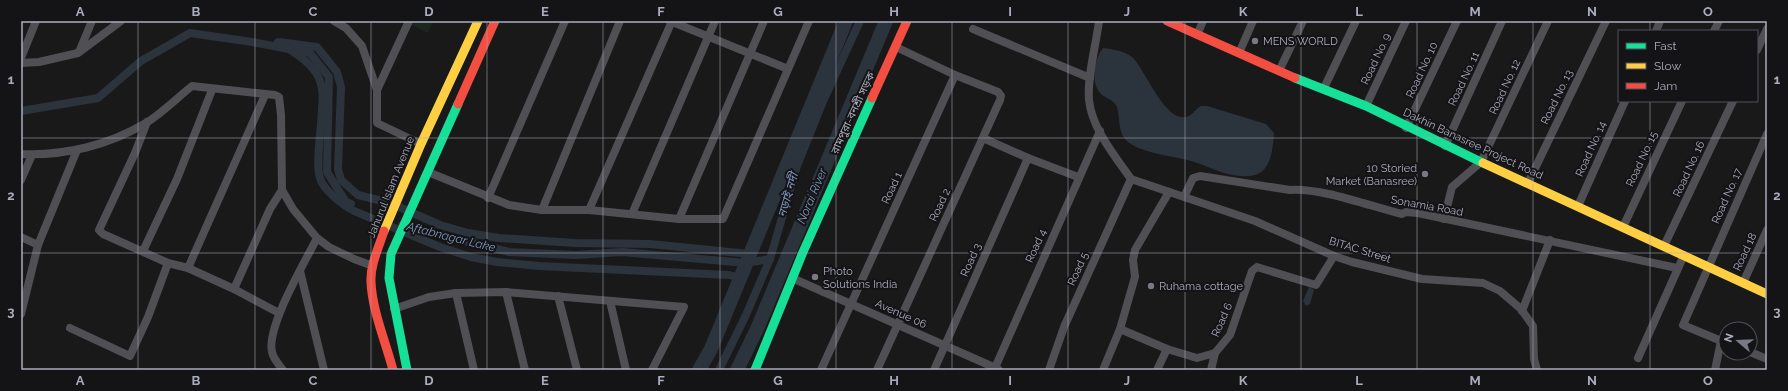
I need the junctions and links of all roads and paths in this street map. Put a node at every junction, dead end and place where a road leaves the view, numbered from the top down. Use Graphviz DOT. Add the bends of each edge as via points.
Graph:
graph roads {
  1 [pos="36,21"];
  2 [pos="92,21"];
  3 [pos="120,21"];
  4 [pos="334,21"];
  5 [pos="409,21"];
  6 [pos="478,21"];
  7 [pos="495,21"];
  8 [pos="565,21"];
  9 [pos="620,21"];
  10 [pos="671,21"];
  11 [pos="715,21"];
  12 [pos="764,21"];
  13 [pos="809,21"];
  14 [pos="907,21"];
  15 [pos="1099,21"];
  16 [pos="1167,21"];
  17 [pos="1203,21"];
  18 [pos="1253,21"];
  19 [pos="1303,21"];
  20 [pos="1356,21"];
  21 [pos="1406,21"];
  22 [pos="1457,21"];
  23 [pos="1502,21"];
  24 [pos="1548,21"];
  25 [pos="1606,21"];
  26 [pos="1719,21"];
  27 [pos="348,24"];
  28 [pos="973,29"];
  29 [pos="1767,29"];
  30 [pos="1714,30"];
  31 [pos="1197,34"];
  32 [pos="708,36"];
  33 [pos="896,47"];
  34 [pos="1758,48"];
  35 [pos="78,53"];
  36 [pos="750,53"];
  37 [pos="1239,53"];
  38 [pos="21,58"];
  39 [pos="21,63"];
  40 [pos="788,69"];
  41 [pos="1279,71"];
  42 [pos="956,75"];
  43 [pos="1090,78"];
  44 [pos="1324,88"];
  45 [pos="212,90"];
  46 [pos="377,90"];
  47 [pos="265,95"];
  48 [pos="1625,102"];
  49 [pos="1682,102"];
  50 [pos="1733,102"];
  51 [pos="1366,106"];
  52 [pos="147,122"];
  53 [pos="1406,128"];
  54 [pos="1100,131"];
  55 [pos="1767,134"];
  56 [pos="983,138"];
  57 [pos="421,144"];
  58 [pos="1445,146"];
  59 [pos="77,150"];
  60 [pos="21,154"];
  61 [pos="32,155"];
  62 [pos="1028,158"];
  63 [pos="1481,162"];
  64 [pos="428,172"];
  65 [pos="1078,177"];
  66 [pos="1131,179"];
  67 [pos="21,180"];
  68 [pos="1528,183"];
  69 [pos="282,190"];
  70 [pos="1169,192"];
  71 [pos="1184,197"];
  72 [pos="488,198"];
  73 [pos="1578,206"];
  74 [pos="542,210"];
  75 [pos="589,210"];
  76 [pos="632,214"];
  77 [pos="679,219"];
  78 [pos="1444,219"];
  79 [pos="1623,227"];
  80 [pos="1767,230"];
  81 [pos="21,236"];
  82 [pos="317,238"];
  83 [pos="1550,240"];
  84 [pos="38,245"];
  85 [pos="1664,246"];
  86 [pos="143,251"];
  87 [pos="1684,255"];
  88 [pos="1334,256"];
  89 [pos="168,264"];
  90 [pos="373,266"];
  91 [pos="1708,266"];
  92 [pos="188,268"];
  93 [pos="1677,268"];
  94 [pos="300,271"];
  95 [pos="792,278"];
  96 [pos="1743,283"];
  97 [pos="234,289"];
  98 [pos="506,292"];
  99 [pos="456,293"];
  100 [pos="1767,294"];
  101 [pos="558,296"];
  102 [pos="610,301"];
  103 [pos="851,304"];
  104 [pos="394,309"];
  105 [pos="1522,311"];
  106 [pos="279,313"];
  107 [pos="21,314"];
  108 [pos="897,325"];
  109 [pos="70,328"];
  110 [pos="1120,329"];
  111 [pos="1718,340"];
  112 [pos="945,346"];
  113 [pos="1167,349"];
  114 [pos="1215,353"];
  115 [pos="1638,358"];
  116 [pos="996,369"];
  117 [pos="283,370"];
  118 [pos="324,370"];
  119 [pos="393,370"];
  120 [pos="408,370"];
  121 [pos="474,370"];
  122 [pos="525,370"];
  123 [pos="577,370"];
  124 [pos="626,370"];
  125 [pos="652,370"];
  126 [pos="755,370"];
  127 [pos="821,370"];
  128 [pos="877,370"];
  129 [pos="934,370"];
  130 [pos="1049,370"];
  131 [pos="1103,370"];
  132 [pos="1157,370"];
  133 [pos="1211,370"];
  134 [pos="1537,370"];
  1 -- 38 [label="street"];
  2 -- 35 [label="street"];
  3 -- 35 [label="street"];
  4 -- 27 [label="street"];
  5 -- 46 [label="street"];
  6 -- 57 [label="street, Jahurul Islam Avenue"];
  7 -- 64 [label="street"];
  8 -- 72 [label="street"];
  9 -- 74 [label="street"];
  10 -- 32 [label="street"];
  10 -- 75 [label="street"];
  11 -- 32 [label="street"];
  12 -- 36 [label="street"];
  13 -- 40 [label="street"];
  14 -- 33 [label="street, রামপুরা-বনশ্রী সড়ক"];
  15 -- 43 [label="street"];
  16 -- 31 [label="street, Dakhin Banasree Project Road"];
  17 -- 31 [label="street"];
  18 -- 37 [label="street"];
  19 -- 41 [label="street"];
  20 -- 44 [label="street"];
  21 -- 51 [label="street, Road No. 9"];
  22 -- 53 [label="street, Road No. 10"];
  23 -- 58 [label="street, Road No. 11"];
  24 -- 63 [label="street, Road No. 12"];
  25 -- 68 [label="street, Road No. 13"];
  26 -- 30 [label="street"];
  27 -- 46 [label="street" via="362,46"];
  28 -- 43 [label="street"];
  29 -- 34 [label="street"];
  31 -- 37 [label="street, Dakhin Banasree Project Road"];
  32 -- 36 [label="street"];
  32 -- 76 [label="street"];
  33 -- 42 [label="street"];
  33 -- 95 [label="street, রামপুরা-বনশ্রী সড়ক"];
  35 -- 39 [label="street" via="39,62"];
  36 -- 40 [label="street"];
  36 -- 77 [label="street"];
  37 -- 41 [label="street, Dakhin Banasree Project Road"];
  40 -- 77 [label="street" via="724,219"];
  41 -- 44 [label="street, Dakhin Banasree Project Road"];
  42 -- 56 [label="street, Road 2" via="998,92 1001,96"];
  42 -- 103 [label="street, Road 1"];
  43 -- 54 [label="street" via="1089,101"];
  44 -- 51 [label="street, Dakhin Banasree Project Road"];
  45 -- 47 [label="street"];
  45 -- 52 [label="street" via="192,86"];
  45 -- 86 [label="street" via="177,179"];
  46 -- 57 [label="street" via="377,123"];
  47 -- 69 [label="street" via="279,97"];
  47 -- 92 [label="street"];
  48 -- 73 [label="street, Road No. 14"];
  49 -- 79 [label="street, Road No. 15"];
  50 -- 85 [label="street, Road No. 16"];
  51 -- 53 [label="street, Dakhin Banasree Project Road"];
  52 -- 59 [label="street" via="110,141"];
  52 -- 86 [label="street" via="99,228 103,234"];
  53 -- 58 [label="street, Dakhin Banasree Project Road"];
  54 -- 65 [label="street, Road 4"];
  54 -- 66 [label="street"];
  55 -- 91 [label="street, Road No. 17"];
  56 -- 62 [label="street"];
  56 -- 108 [label="street, Road 2"];
  57 -- 90 [label="street, Jahurul Islam Avenue" via="384,231"];
  58 -- 63 [label="street, Dakhin Banasree Project Road"];
  59 -- 61 [label="street"];
  59 -- 84 [label="street"];
  60 -- 61 [label="street"];
  61 -- 67 [label="street"];
  62 -- 65 [label="street"];
  62 -- 112 [label="street, Road 3"];
  63 -- 68 [label="street, Dakhin Banasree Project Road"];
  63 -- 78 [label="street" via="1452,187"];
  64 -- 72 [label="street"];
  64 -- 104 [label="street" via="391,254 389,272"];
  65 -- 116 [label="street, Road 4"];
  66 -- 70 [label="street, BITAC Street"];
  66 -- 130 [label="street, Road 5" via="1064,327"];
  68 -- 73 [label="street, Dakhin Banasree Project Road"];
  69 -- 82 [label="street" via="293,209"];
  69 -- 97 [label="street" via="270,209"];
  70 -- 71 [label="street, BITAC Street"];
  70 -- 110 [label="street" via="1135,250 1135,277"];
  71 -- 78 [label="street, Sonamia Road" via="1193,178 1200,176 1299,190 1338,197 1402,214 1412,212"];
  71 -- 88 [label="street, BITAC Street" via="1255,221"];
  72 -- 74 [label="street" via="508,205"];
  73 -- 79 [label="street, Dakhin Banasree Project Road"];
  74 -- 75 [label="street"];
  75 -- 76 [label="street"];
  76 -- 77 [label="street"];
  78 -- 83 [label="street, Sonamia Road"];
  79 -- 85 [label="street, Dakhin Banasree Project Road"];
  80 -- 96 [label="street, Road 18"];
  81 -- 84 [label="street"];
  82 -- 90 [label="street" via="329,247"];
  82 -- 94 [label="street"];
  83 -- 93 [label="street, Sonamia Road"];
  83 -- 105 [label="street"];
  84 -- 107 [label="street"];
  85 -- 87 [label="street, Dakhin Banasree Project Road"];
  86 -- 89 [label="street"];
  87 -- 91 [label="street, Dakhin Banasree Project Road"];
  87 -- 93 [label="street"];
  88 -- 105 [label="street, BITAC Street" via="1422,278 1483,284 1500,291"];
  88 -- 114 [label="street, Road 6" via="1316,285 1257,267 1252,271 1230,335"];
  89 -- 92 [label="street"];
  89 -- 109 [label="street" via="130,356"];
  90 -- 119 [label="street, Jahurul Islam Avenue" via="371,282 375,304"];
  91 -- 96 [label="street, Dakhin Banasree Project Road"];
  91 -- 111 [label="street, Road No. 17" via="1683,325"];
  92 -- 97 [label="street"];
  93 -- 115 [label="street"];
  94 -- 106 [label="street"];
  94 -- 118 [label="street"];
  95 -- 103 [label="street, Avenue 06"];
  95 -- 126 [label="street, রামপুরা-বনশ্রী সড়ক"];
  96 -- 100 [label="street, Dakhin Banasree Project Road"];
  97 -- 106 [label="street"];
  98 -- 99 [label="street"];
  98 -- 101 [label="street"];
  98 -- 122 [label="street"];
  99 -- 104 [label="street" via="429,297"];
  99 -- 121 [label="street"];
  101 -- 102 [label="street"];
  101 -- 123 [label="street"];
  102 -- 124 [label="street"];
  102 -- 125 [label="street" via="684,307"];
  103 -- 108 [label="street, Avenue 06"];
  103 -- 127 [label="street, Road 1"];
  104 -- 120 [label="street"];
  105 -- 134 [label="street, BITAC Street" via="1533,326"];
  106 -- 117 [label="street" via="272,352"];
  108 -- 112 [label="street, Avenue 06"];
  108 -- 128 [label="street, Road 2"];
  110 -- 113 [label="street, Road 6"];
  110 -- 131 [label="street"];
  112 -- 116 [label="street, Avenue 06"];
  112 -- 129 [label="street, Road 3"];
  113 -- 114 [label="street, Road 6" via="1197,358"];
  113 -- 132 [label="street"];
  114 -- 133 [label="street"];
}
